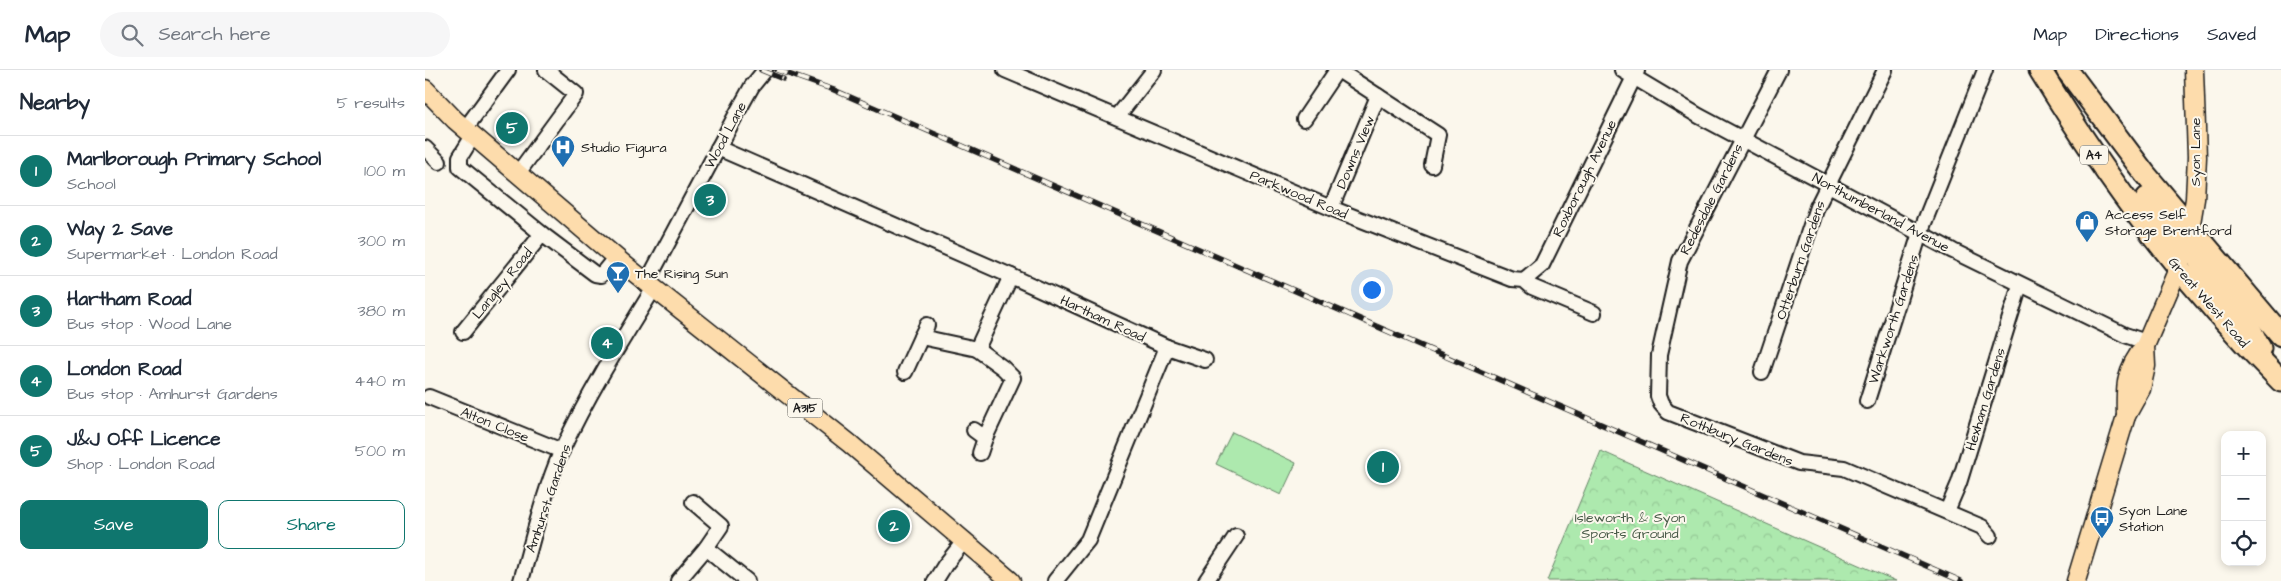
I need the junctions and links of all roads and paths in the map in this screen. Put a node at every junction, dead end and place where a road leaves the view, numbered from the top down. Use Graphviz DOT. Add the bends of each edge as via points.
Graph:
graph roads {
  1 [pos="508,70"];
  2 [pos="546,70"];
  3 [pos="765,70"];
  4 [pos="1005,70"];
  5 [pos="1154,70"];
  6 [pos="1337,70"];
  7 [pos="1779,70"];
  8 [pos="1885,70"];
  9 [pos="1985,70"];
  10 [pos="2040,70"];
  11 [pos="2067,70"];
  12 [pos="2193,70"];
  13 [pos="1631,73"];
  14 [pos="425,89"];
  15 [pos="1378,96"];
  16 [pos="2101,115"];
  17 [pos="1117,117"];
  18 [pos="1304,119"];
  19 [pos="469,132"];
  20 [pos="1742,139"];
  21 [pos="425,148"];
  22 [pos="718,148"];
  23 [pos="439,162"];
  24 [pos="1432,165"];
  25 [pos="517,173"];
  26 [pos="1828,183"];
  27 [pos="1331,208"];
  28 [pos="2190,229"];
  29 [pos="1920,233"];
  30 [pos="542,234"];
  31 [pos="615,257"];
  32 [pos="2178,269"];
  33 [pos="1011,276"];
  34 [pos="1524,280"];
  35 [pos="651,285"];
  36 [pos="2021,285"];
  37 [pos="1594,313"];
  38 [pos="463,332"];
  39 [pos="2281,335"];
  40 [pos="2146,344"];
  41 [pos="1167,347"];
  42 [pos="977,349"];
  43 [pos="1205,360"];
  44 [pos="905,372"];
  45 [pos="1762,372"];
  46 [pos="2277,376"];
  47 [pos="1658,396"];
  48 [pos="429,397"];
  49 [pos="1867,401"];
  50 [pos="562,451"];
  51 [pos="979,453"];
  52 [pos="693,502"];
  53 [pos="1947,511"];
  54 [pos="1236,536"];
  55 [pos="1990,536"];
  56 [pos="965,540"];
  57 [pos="706,548"];
  58 [pos="521,581"];
  59 [pos="679,581"];
  60 [pos="747,581"];
  61 [pos="935,581"];
  62 [pos="1011,581"];
  63 [pos="1055,581"];
  64 [pos="1207,581"];
  65 [pos="2077,581"];
  1 -- 19 [label="street"];
  2 -- 25 [label="street" via="577,94"];
  3 -- 22 [label="street, Wood Lane" via="752,86"];
  4 -- 17 [label="street, Parkwood Road"];
  5 -- 17 [label="street"];
  6 -- 15 [label="street, Downs View"];
  6 -- 18 [label="street, Downs View"];
  7 -- 20 [label="street, Redesdale Gardens"];
  8 -- 26 [label="street, Otterburn Gardens"];
  9 -- 29 [label="street, Warkworth Gardens"];
  10 -- 32 [label="highway, Great West Road / A4" via="2122,197"];
  11 -- 16 [label="highway, A4"];
  12 -- 28 [label="main road, Syon Lane" via="2197,164"];
  13 -- 20 [label="street, Northumberland Avenue"];
  13 -- 34 [label="street, Roxborough Avenue" via="1542,265"];
  14 -- 19 [label="main road, A315"];
  15 -- 24 [label="street, Downs View" via="1438,135"];
  15 -- 27 [label="street, Downs View"];
  16 -- 28 [label="highway, A4"];
  16 -- 32 [label="highway, A4" via="2124,169 2160,214 2169,231"];
  17 -- 27 [label="street, Parkwood Road"];
  19 -- 25 [label="main road, A315"];
  19 -- 30 [label="street" via="460,167"];
  20 -- 26 [label="street, Northumberland Avenue"];
  20 -- 47 [label="street, Redesdale Gardens" via="1680,261 1659,355"];
  21 -- 23 [label="street"];
  22 -- 33 [label="street, Hartham Road"];
  22 -- 35 [label="street, Wood Lane"];
  25 -- 31 [label="main road, A315"];
  26 -- 29 [label="street, Northumberland Avenue"];
  26 -- 45 [label="street, Otterburn Gardens"];
  27 -- 34 [label="street, Parkwood Road" via="1512,279"];
  28 -- 32 [label="main road, Syon Lane"];
  28 -- 39 [label="highway, A4"];
  28 -- 46 [label="highway, A4" via="2199,259 2216,287 2246,323"];
  29 -- 36 [label="street, Northumberland Avenue"];
  29 -- 49 [label="street, Warkworth Gardens"];
  30 -- 31 [label="street" via="598,276"];
  30 -- 38 [label="street, Langley Road"];
  31 -- 35 [label="main road, A315"];
  32 -- 40 [label="main road, Syon Lane"];
  32 -- 46 [label="highway, Great West Road / A4"];
  33 -- 41 [label="street, Hartham Road"];
  33 -- 42 [label="street"];
  34 -- 37 [label="street, Parkwood Road" via="1532,287"];
  35 -- 50 [label="street, Amhurst Gardens"];
  35 -- 56 [label="main road, A315" via="849,442"];
  36 -- 40 [label="street, Northumberland Avenue"];
  36 -- 53 [label="street, Hexham Gardens" via="1959,483"];
  40 -- 65 [label="main road, Syon Lane" via="2130,367 2125,392 2126,416"];
  41 -- 43 [label="street, Hartham Road"];
  41 -- 63 [label="street" via="1088,540"];
  42 -- 44 [label="street" via="924,331"];
  42 -- 51 [label="street" via="1013,378 979,434"];
  47 -- 53 [label="street, Rothbury Gardens" via="1668,412 1799,463 1844,468"];
  48 -- 50 [label="street, Alton Close"];
  50 -- 58 [label="street, Amhurst Gardens"];
  52 -- 57 [label="street" via="721,526"];
  53 -- 55 [label="street, Rothbury Gardens" via="1982,527"];
  54 -- 64 [label="street"];
  56 -- 61 [label="street"];
  56 -- 62 [label="main road, A315"];
  57 -- 59 [label="street"];
  57 -- 60 [label="street"];
}
